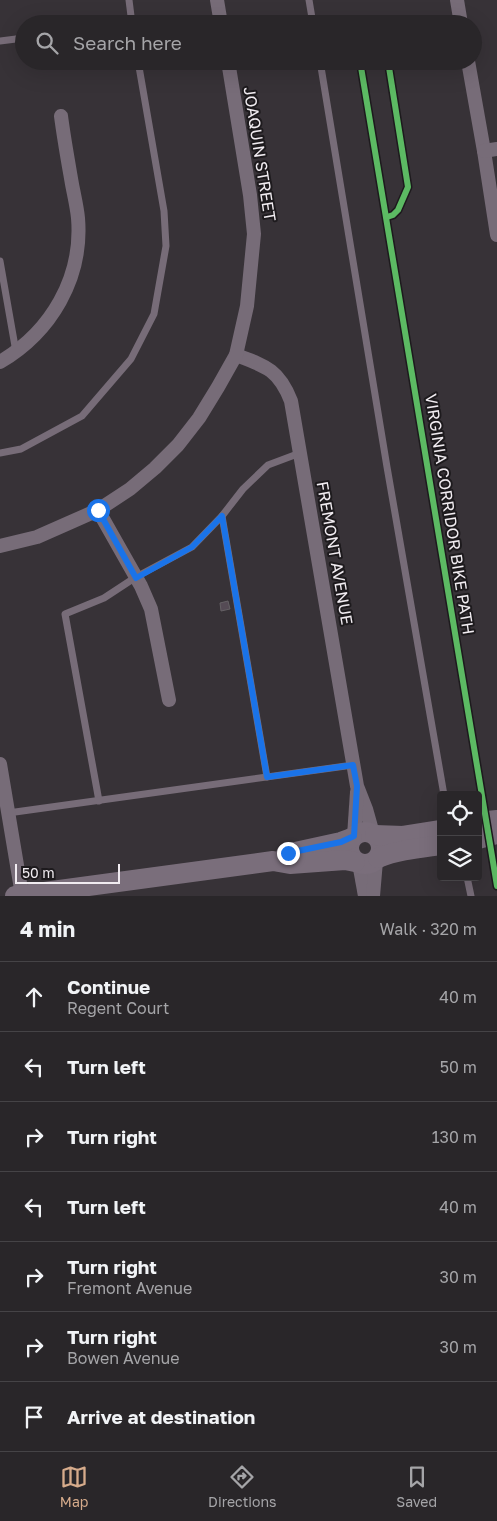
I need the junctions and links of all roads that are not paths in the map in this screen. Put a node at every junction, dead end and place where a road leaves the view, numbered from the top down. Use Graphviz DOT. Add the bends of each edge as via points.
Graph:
graph roads {
  1 [pos="129,0"];
  2 [pos="218,0"];
  3 [pos="309,0"];
  4 [pos="457,0"];
  5 [pos="131,15"];
  6 [pos="220,15"];
  7 [pos="312,15"];
  8 [pos="460,15"];
  9 [pos="15,39"];
  10 [pos="0,41"];
  11 [pos="140,70"];
  12 [pos="229,70"];
  13 [pos="321,70"];
  14 [pos="470,70"];
  15 [pos="61,116"];
  16 [pos="490,150"];
  17 [pos="497,235"];
  18 [pos="0,261"];
  19 [pos="16,352"];
  20 [pos="236,355"];
  21 [pos="0,362"];
  22 [pos="0,453"];
  23 [pos="300,453"];
  24 [pos="98,510"];
  25 [pos="222,516"];
  26 [pos="0,546"];
  27 [pos="136,578"];
  28 [pos="169,700"];
  29 [pos="0,764"];
  30 [pos="353,765"];
  31 [pos="267,777"];
  32 [pos="443,791"];
  33 [pos="99,801"];
  34 [pos="8,813"];
  35 [pos="497,820"];
  36 [pos="482,822"];
  37 [pos="437,831"];
  38 [pos="497,834"];
  39 [pos="363,836"];
  40 [pos="482,838"];
  41 [pos="437,847"];
  42 [pos="273,861"];
  43 [pos="367,861"];
  44 [pos="468,881"];
  45 [pos="19,896"];
  46 [pos="366,896"];
  47 [pos="373,896"];
  48 [pos="470,896"];
  1 -- 5 [label="lane"];
  2 -- 6 [label="street"];
  3 -- 7 [label="lane"];
  4 -- 8 [label="street"];
  9 -- 10 [label="lane"];
  11 -- 22 [label="lane" via="164,211 166,246 154,314 131,359 82,416 21,449"];
  12 -- 20 [label="street, JOAQUIN STREET" via="254,234 247,306"];
  13 -- 32 [label="lane"];
  14 -- 16 [label="street"];
  15 -- 19 [label="street" via="78,218 75,264 58,307 36,335"];
  16 -- 17 [label="street"];
  18 -- 19 [label="lane"];
  19 -- 21 [label="street"];
  20 -- 23 [label="street, FREMONT AVENUE" via="277,375 285,387 291,401"];
  20 -- 24 [label="street, JOAQUIN STREET" via="178,445 130,489"];
  23 -- 25 [label="lane" via="268,465"];
  23 -- 30 [label="street, FREMONT AVENUE"];
  24 -- 26 [label="street, JOAQUIN STREET" via="37,537"];
  24 -- 27 [label="street"];
  25 -- 27 [label="lane" via="192,547"];
  25 -- 31 [label="lane"];
  27 -- 28 [label="street" via="151,609"];
  27 -- 33 [label="lane" via="104,598 65,614"];
  29 -- 34 [label="street"];
  30 -- 31 [label="lane"];
  30 -- 39 [label="street, FREMONT AVENUE"];
  31 -- 33 [label="lane"];
  33 -- 34 [label="lane"];
  34 -- 45 [label="street"];
  35 -- 36 [label="street"];
  37 -- 39 [label="street" via="403,836"];
  38 -- 40 [label="street"];
  39 -- 42 [label="street" via="288,853"];
  39 -- 43 [label="street" via="349,848 349,853"];
  39 -- 43 [label="street" via="380,842 382,846 381,854"];
  41 -- 43 [label="street"];
  42 -- 43 [label="street" via="290,864"];
  42 -- 45 [label="street"];
  43 -- 46 [label="street"];
  43 -- 47 [label="street"];
  44 -- 48 [label="lane"];
}
